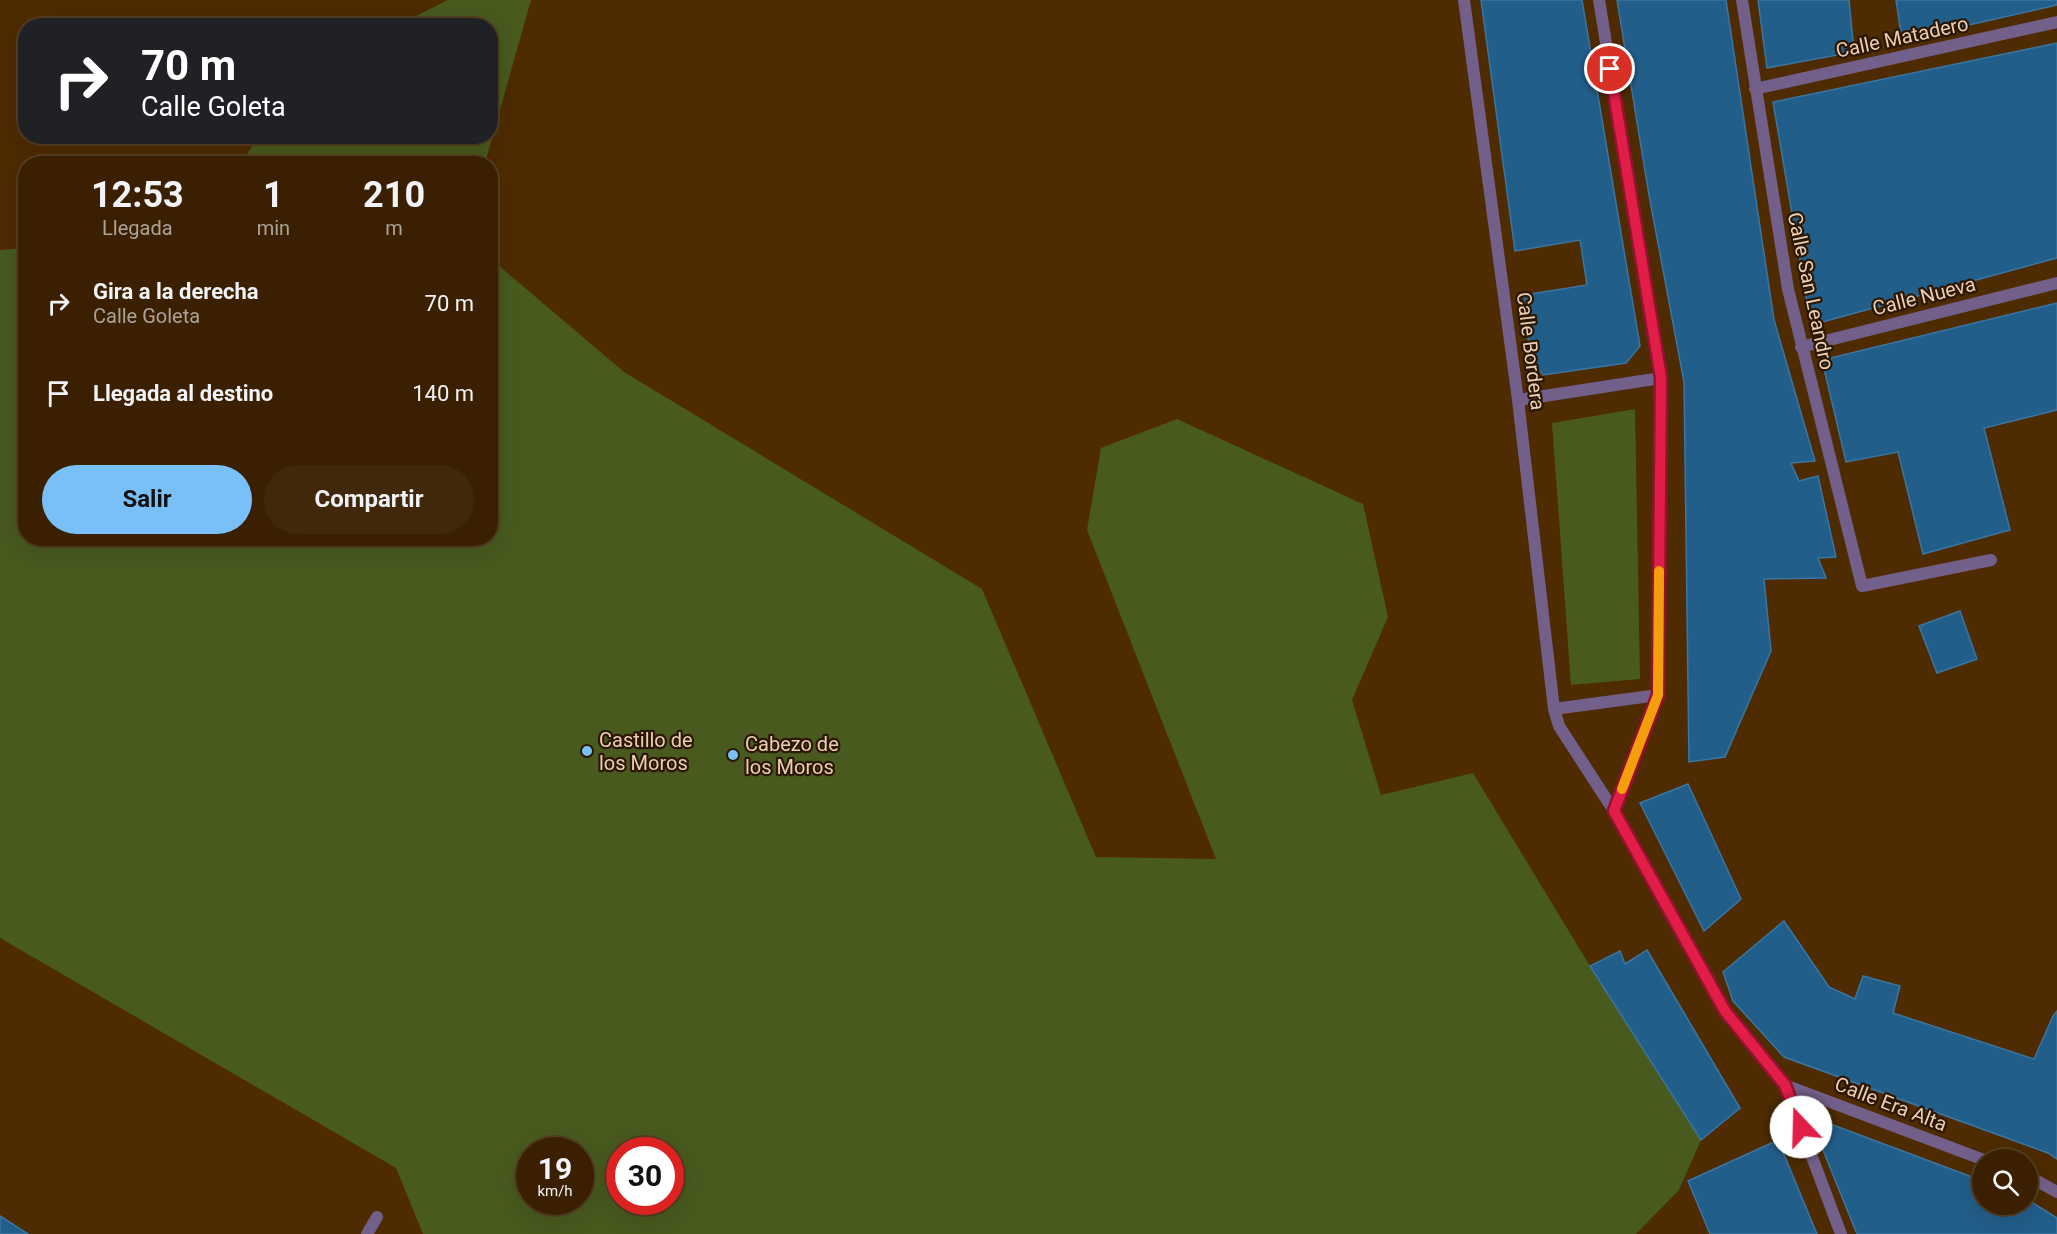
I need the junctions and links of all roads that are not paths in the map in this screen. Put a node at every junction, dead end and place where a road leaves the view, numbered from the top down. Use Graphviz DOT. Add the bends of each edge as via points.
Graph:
graph roads {
  1 [pos="1464,0"];
  2 [pos="1599,0"];
  3 [pos="1742,0"];
  4 [pos="2057,22"];
  5 [pos="1755,89"];
  6 [pos="2057,283"];
  7 [pos="1801,347"];
  8 [pos="1661,378"];
  9 [pos="1518,400"];
  10 [pos="1991,560"];
  11 [pos="1658,695"];
  12 [pos="1554,708"];
  13 [pos="1614,811"];
  14 [pos="1785,1085"];
  15 [pos="1972,1155"];
  16 [pos="2038,1182"];
  17 [pos="2057,1192"];
  18 [pos="377,1217"];
  19 [pos="367,1234"];
  20 [pos="1841,1234"];
  1 -- 9 [label="street, Calle Bordera"];
  2 -- 8 [label="street"];
  3 -- 5 [label="street, Calle San Leandro"];
  4 -- 5 [label="street, Calle Matadero"];
  5 -- 7 [label="street, Calle San Leandro"];
  6 -- 7 [label="street, Calle Nueva"];
  7 -- 10 [label="street, Calle San Leandro" via="1862,586"];
  8 -- 9 [label="street"];
  8 -- 11 [label="street"];
  9 -- 12 [label="street, Calle Bordera"];
  11 -- 12 [label="street"];
  11 -- 13 [label="street"];
  12 -- 13 [label="street, Calle Bordera" via="1559,726"];
  13 -- 14 [label="street, Calle Bordera" via="1725,1011"];
  14 -- 15 [label="street, Calle Era Alta"];
  14 -- 20 [label="street"];
  16 -- 17 [label="street"];
  18 -- 19 [label="street"];
}
